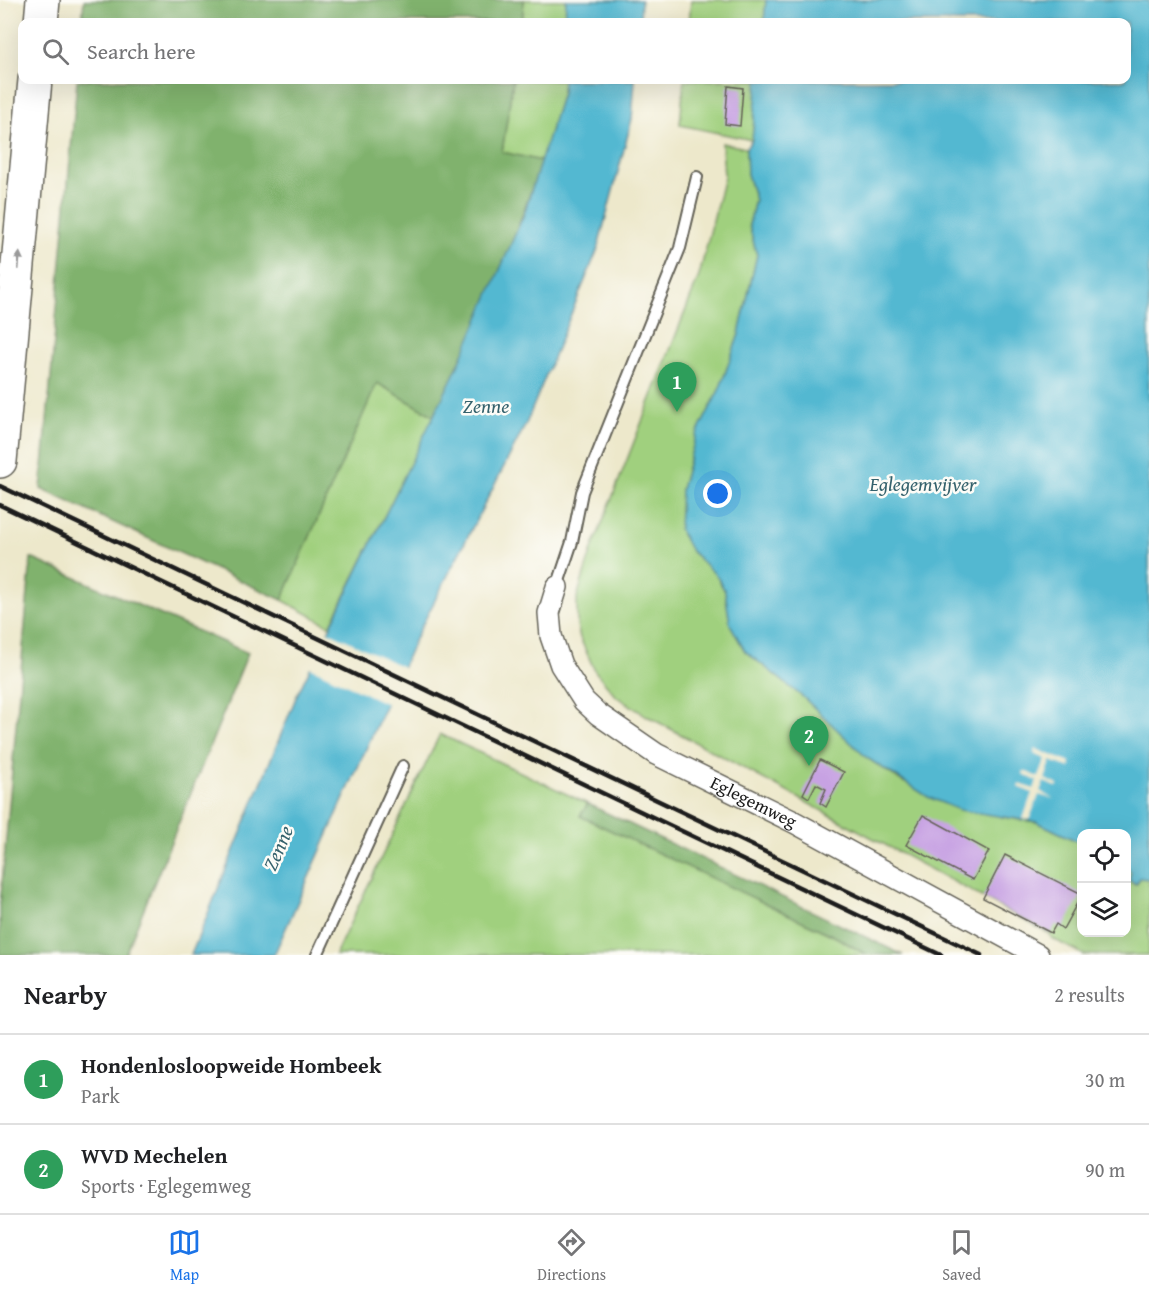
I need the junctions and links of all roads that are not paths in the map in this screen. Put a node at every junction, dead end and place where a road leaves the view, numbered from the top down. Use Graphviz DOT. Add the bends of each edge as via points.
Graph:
graph roads {
  1 [pos="43,0"];
  2 [pos="41,18"];
  3 [pos="35,84"];
  4 [pos="697,177"];
  5 [pos="0,460"];
  6 [pos="557,587"];
  7 [pos="403,766"];
  8 [pos="318,955"];
  9 [pos="1038,955"];
  1 -- 2 [label="highway"];
  5 -- 3 [label="highway, one-way"];
  4 -- 6 [label="lane" via="680,248 582,492 572,542"];
  6 -- 9 [label="street, Eglegemweg" via="549,613 551,636 561,665 584,701 598,714 656,754 794,822"];
  7 -- 8 [label="lane"];
}
